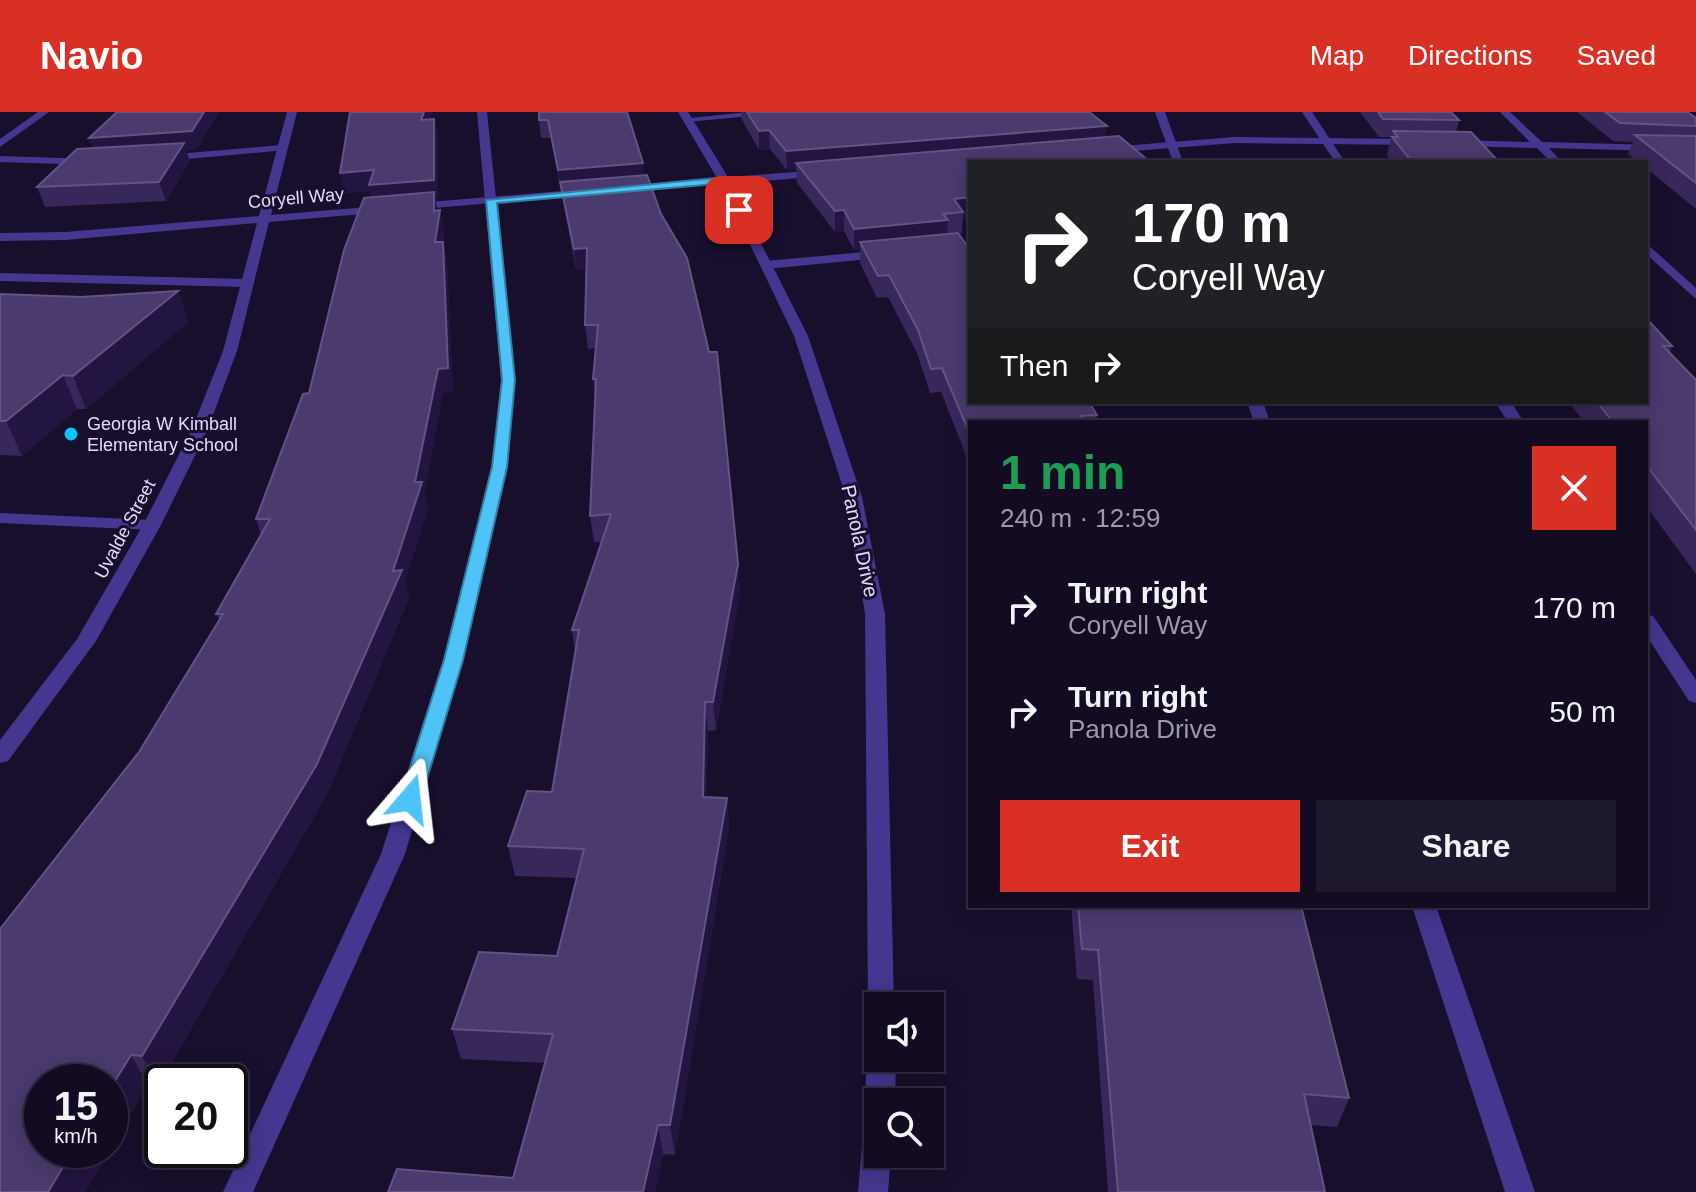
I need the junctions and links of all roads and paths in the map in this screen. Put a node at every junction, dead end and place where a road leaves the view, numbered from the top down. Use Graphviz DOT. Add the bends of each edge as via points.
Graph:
graph roads {
  1 [pos="44,112"];
  2 [pos="292,112"];
  3 [pos="482,112"];
  4 [pos="790,112"];
  5 [pos="1160,112"];
  6 [pos="1307,112"];
  7 [pos="1505,112"];
  8 [pos="685,116"];
  9 [pos="1324,140"];
  10 [pos="1432,143"];
  11 [pos="1447,143"];
  12 [pos="0,144"];
  13 [pos="1173,145"];
  14 [pos="1540,145"];
  15 [pos="282,148"];
  16 [pos="1696,149"];
  17 [pos="1096,151"];
  18 [pos="0,159"];
  19 [pos="149,159"];
  20 [pos="1177,160"];
  21 [pos="1339,160"];
  22 [pos="1555,160"];
  23 [pos="104,163"];
  24 [pos="837,172"];
  25 [pos="725,182"];
  26 [pos="611,190"];
  27 [pos="596,191"];
  28 [pos="491,200"];
  29 [pos="262,219"];
  30 [pos="0,237"];
  31 [pos="1648,249"];
  32 [pos="907,252"];
  33 [pos="766,265"];
  34 [pos="0,277"];
  35 [pos="246,283"];
  36 [pos="1696,295"];
  37 [pos="0,518"];
  38 [pos="152,525"];
  39 [pos="1648,623"];
  40 [pos="1696,696"];
  41 [pos="0,756"];
  42 [pos="1425,908"];
  43 [pos="881,992"];
  44 [pos="875,1168"];
  45 [pos="238,1192"];
  46 [pos="873,1192"];
  47 [pos="1520,1192"];
  1 -- 12 [label="street"];
  2 -- 15 [label="street, Uvalde Street"];
  3 -- 28 [label="street"];
  4 -- 8 [label="street"];
  5 -- 13 [label="street"];
  6 -- 9 [label="street"];
  7 -- 14 [label="street"];
  8 -- 25 [label="street, Panola Drive"];
  9 -- 10 [label="street"];
  9 -- 13 [label="street"];
  9 -- 21 [label="street"];
  11 -- 14 [label="street"];
  13 -- 17 [label="street"];
  13 -- 20 [label="street"];
  14 -- 16 [label="street"];
  14 -- 22 [label="street"];
  15 -- 19 [label="street"];
  15 -- 29 [label="street, Uvalde Street"];
  18 -- 23 [label="street"];
  24 -- 25 [label="street"];
  25 -- 26 [label="street"];
  25 -- 33 [label="street, Panola Drive"];
  27 -- 28 [label="street, Coryell Way"];
  28 -- 29 [label="street, Coryell Way"];
  28 -- 45 [label="street" via="508,380 500,467 453,660 393,854"];
  29 -- 30 [label="street, Coryell Way"];
  29 -- 35 [label="street, Uvalde Street"];
  31 -- 36 [label="street"];
  32 -- 33 [label="street"];
  33 -- 43 [label="street, Panola Drive" via="801,336 854,497 875,614"];
  34 -- 35 [label="street"];
  35 -- 38 [label="street, Uvalde Street" via="230,351"];
  37 -- 38 [label="street"];
  38 -- 41 [label="street, Uvalde Street" via="86,641"];
  39 -- 40 [label="street"];
  42 -- 47 [label="street"];
  44 -- 46 [label="street"];
}
